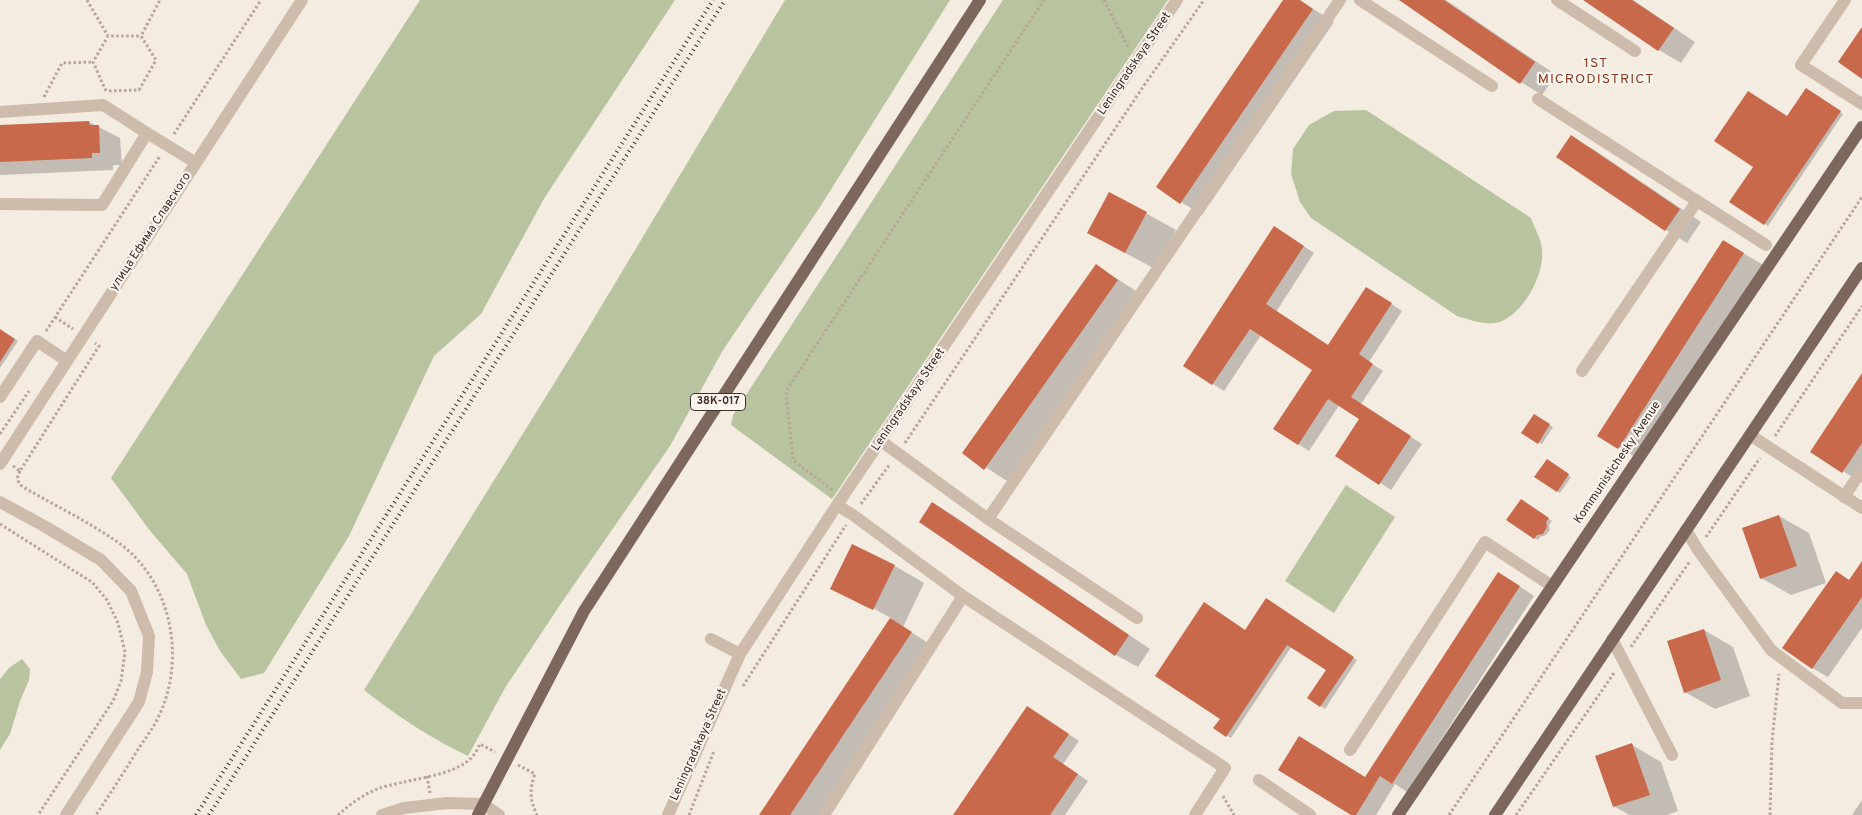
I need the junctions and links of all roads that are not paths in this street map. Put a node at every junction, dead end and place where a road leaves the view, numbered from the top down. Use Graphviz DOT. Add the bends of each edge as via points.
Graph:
graph roads {
  1 [pos="302,0"];
  2 [pos="980,0"];
  3 [pos="1177,0"];
  4 [pos="1340,0"];
  5 [pos="1360,0"];
  6 [pos="1557,0"];
  7 [pos="1845,0"];
  8 [pos="1635,52"];
  9 [pos="1492,86"];
  10 [pos="1538,99"];
  11 [pos="1862,104"];
  12 [pos="0,112"];
  13 [pos="1862,127"];
  14 [pos="146,133"];
  15 [pos="196,163"];
  16 [pos="1697,201"];
  17 [pos="0,204"];
  18 [pos="1766,245"];
  19 [pos="1862,268"];
  20 [pos="67,361"];
  21 [pos="1582,371"];
  22 [pos="0,397"];
  23 [pos="1750,435"];
  24 [pos="881,441"];
  25 [pos="0,464"];
  26 [pos="1862,470"];
  27 [pos="1844,496"];
  28 [pos="0,502"];
  29 [pos="839,502"];
  30 [pos="1862,508"];
  31 [pos="988,519"];
  32 [pos="1686,530"];
  33 [pos="1552,586"];
  34 [pos="964,596"];
  35 [pos="1137,618"];
  36 [pos="711,639"];
  37 [pos="1612,640"];
  38 [pos="740,654"];
  39 [pos="1862,703"];
  40 [pos="1350,750"];
  41 [pos="1672,755"];
  42 [pos="1259,780"];
  43 [pos="480,810"];
  44 [pos="66,815"];
  45 [pos="382,815"];
  46 [pos="499,815"];
  47 [pos="668,815"];
  48 [pos="824,815"];
  49 [pos="1195,815"];
  50 [pos="1310,815"];
  51 [pos="1398,815"];
  52 [pos="1495,815"];
  1 -- 15 [label="street, улица Ефима Славского"];
  2 -- 43 [label="main road, 38К-017" via="584,612"];
  3 -- 24 [label="street, Leningradskaya Street"];
  4 -- 31 [label="street"];
  5 -- 9 [label="street"];
  6 -- 8 [label="street"];
  7 -- 11 [label="street" via="1802,65"];
  10 -- 16 [label="street"];
  12 -- 14 [label="street" via="102,105"];
  13 -- 33 [label="main road, Kommunistichesky Avenue"];
  14 -- 15 [label="street"];
  14 -- 17 [label="street" via="102,205"];
  15 -- 20 [label="street, улица Ефима Славского"];
  16 -- 18 [label="street"];
  16 -- 21 [label="street"];
  19 -- 23 [label="main road"];
  20 -- 22 [label="street" via="37,341"];
  20 -- 25 [label="street, улица Ефима Славского"];
  23 -- 27 [label="street"];
  23 -- 32 [label="main road"];
  24 -- 29 [label="street, Leningradskaya Street"];
  24 -- 31 [label="street"];
  26 -- 27 [label="street"];
  27 -- 30 [label="street"];
  28 -- 44 [label="street" via="101,560 131,591 149,636 147,672 139,702"];
  29 -- 34 [label="street"];
  29 -- 38 [label="street, Leningradskaya Street"];
  31 -- 35 [label="street"];
  32 -- 37 [label="main road"];
  32 -- 39 [label="street" via="1771,650 1842,704"];
  33 -- 40 [label="street" via="1485,542"];
  33 -- 51 [label="main road, Kommunistichesky Avenue"];
  34 -- 48 [label="street"];
  34 -- 49 [label="street" via="1225,768"];
  36 -- 38 [label="street"];
  37 -- 41 [label="street"];
  37 -- 52 [label="main road"];
  38 -- 47 [label="street, Leningradskaya Street"];
  42 -- 50 [label="street"];
  43 -- 45 [label="street" via="447,803 404,808"];
  43 -- 46 [label="street"];
}
